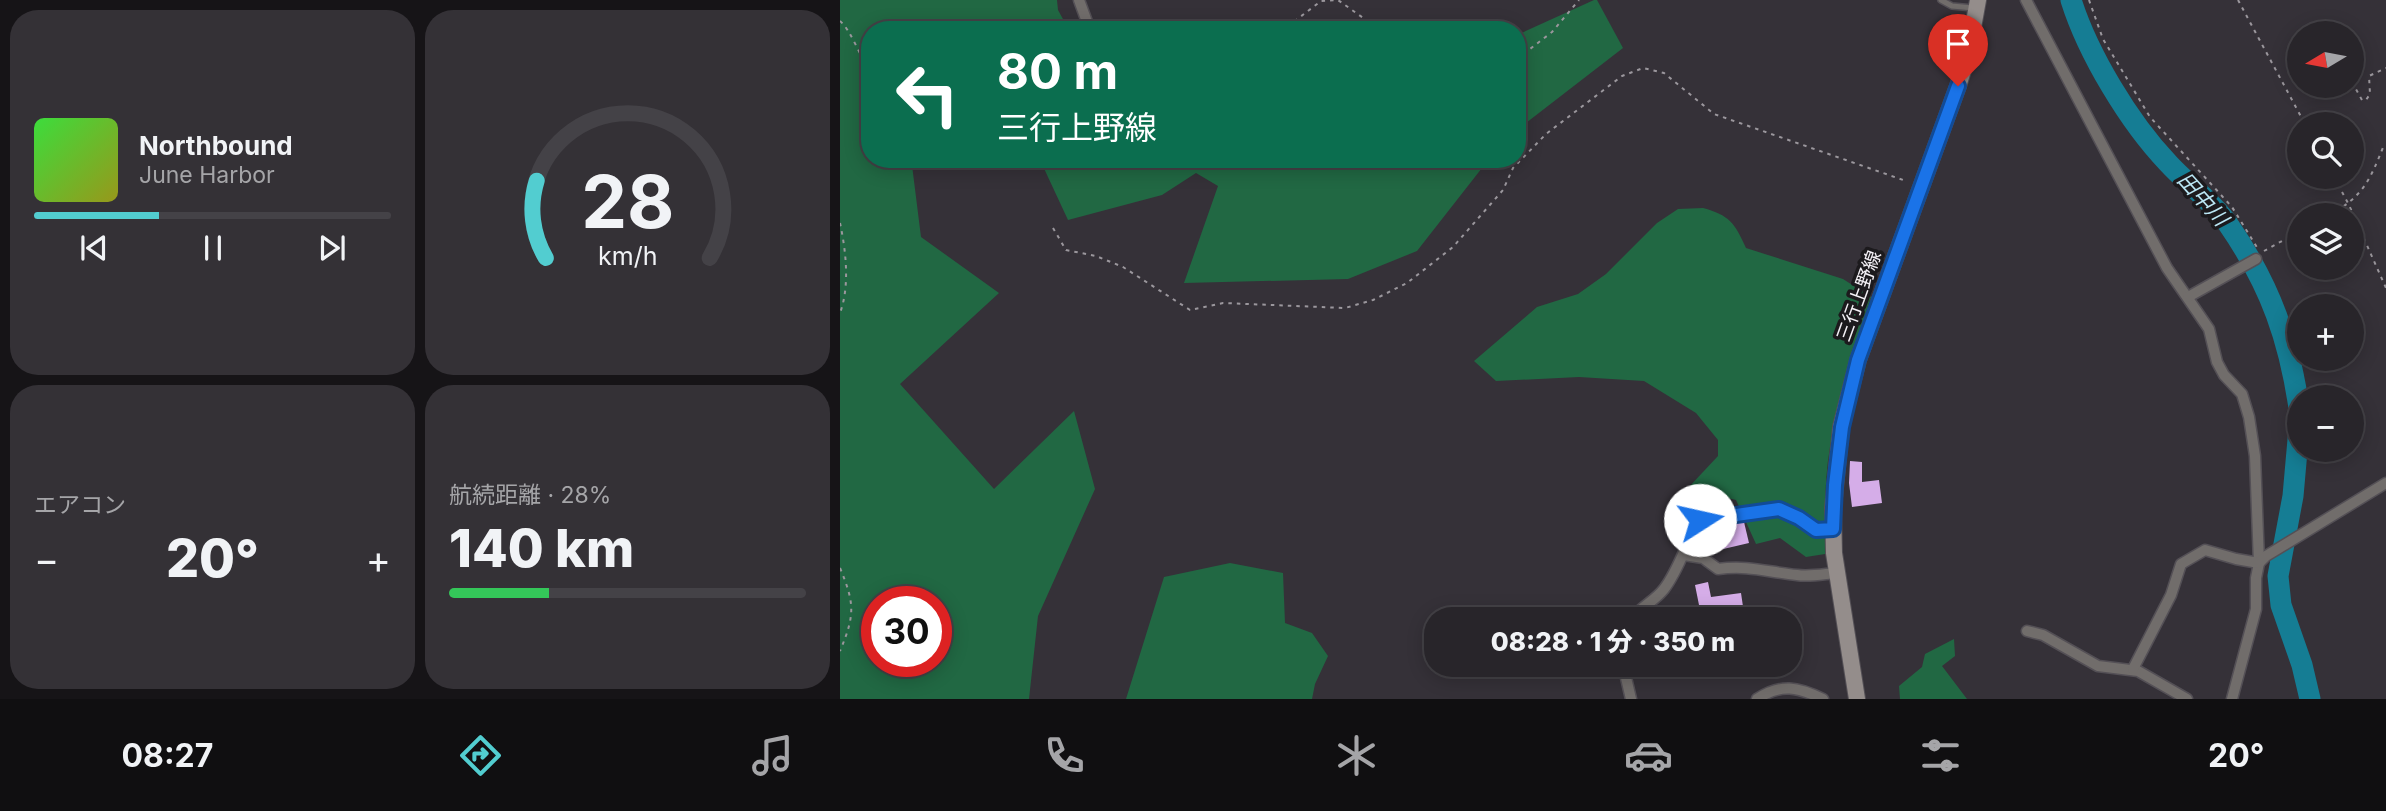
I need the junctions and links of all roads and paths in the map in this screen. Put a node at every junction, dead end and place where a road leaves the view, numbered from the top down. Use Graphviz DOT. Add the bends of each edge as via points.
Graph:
graph roads {
  1 [pos="1079,0"];
  2 [pos="1579,0"];
  3 [pos="1941,0"];
  4 [pos="2026,0"];
  5 [pos="2089,0"];
  6 [pos="2238,0"];
  7 [pos="1977,4"];
  8 [pos="840,21"];
  9 [pos="1087,21"];
  10 [pos="1295,21"];
  11 [pos="1367,21"];
  12 [pos="1526,52"];
  13 [pos="861,58"];
  14 [pos="2386,68"];
  15 [pos="2361,98"];
  16 [pos="2299,112"];
  17 [pos="2384,145"];
  18 [pos="1526,155"];
  19 [pos="1513,168"];
  20 [pos="1921,186"];
  21 [pos="2350,203"];
  22 [pos="840,223"];
  23 [pos="1053,228"];
  24 [pos="2287,239"];
  25 [pos="2364,239"];
  26 [pos="2256,259"];
  27 [pos="2386,288"];
  28 [pos="2188,297"];
  29 [pos="840,313"];
  30 [pos="2386,483"];
  31 [pos="1833,529"];
  32 [pos="1684,555"];
  33 [pos="2263,560"];
  34 [pos="840,568"];
  35 [pos="1836,573"];
  36 [pos="1642,607"];
  37 [pos="2027,631"];
  38 [pos="840,651"];
  39 [pos="2133,669"];
  40 [pos="1626,677"];
  41 [pos="1631,699"];
  42 [pos="1757,699"];
  43 [pos="1823,699"];
  44 [pos="1857,699"];
  45 [pos="2187,699"];
  46 [pos="2232,699"];
  1 -- 9 [label="street"];
  2 -- 12 [label="path" via="1552,32"];
  3 -- 7 [label="lane" via="1952,6"];
  4 -- 28 [label="street" via="2167,268"];
  5 -- 24 [label="path" via="2103,39 2150,117 2232,207 2260,253"];
  6 -- 16 [label="path"];
  7 -- 20 [label="main road, 三行上野線" via="1968,55"];
  8 -- 13 [label="path"];
  10 -- 11 [label="path" via="1321,1 1338,0"];
  14 -- 15 [label="path" via="2369,76 2370,94 2366,100"];
  17 -- 21 [label="path" via="2372,174"];
  18 -- 20 [label="path" via="1622,76 1643,68 1664,74 1714,114"];
  19 -- 23 [label="path" via="1503,190 1453,247 1423,272 1373,300 1345,308 1223,303 1190,310 1124,267 1066,250"];
  20 -- 31 [label="main road, 三行上野線" via="1858,360 1842,427"];
  22 -- 29 [label="path" via="846,277"];
  25 -- 27 [label="path"];
  26 -- 28 [label="street"];
  28 -- 33 [label="street" via="2209,329 2217,362 2242,394 2249,417"];
  30 -- 33 [label="street"];
  31 -- 32 [label="street" via="1816,530 1779,509 1728,514 1700,520"];
  31 -- 35 [label="main road, 三行上野線"];
  32 -- 35 [label="street" via="1703,558 1717,569 1764,569 1799,576"];
  32 -- 36 [label="street" via="1662,592"];
  33 -- 39 [label="street" via="2236,559 2205,550 2181,564 2171,595"];
  33 -- 46 [label="street" via="2256,578 2256,609"];
  34 -- 38 [label="path" via="852,607"];
  35 -- 44 [label="main road, 三行上野線"];
  37 -- 39 [label="street" via="2098,666"];
  39 -- 45 [label="street"];
  40 -- 41 [label="street"];
  42 -- 43 [label="street" via="1770,690 1790,687"];
}
